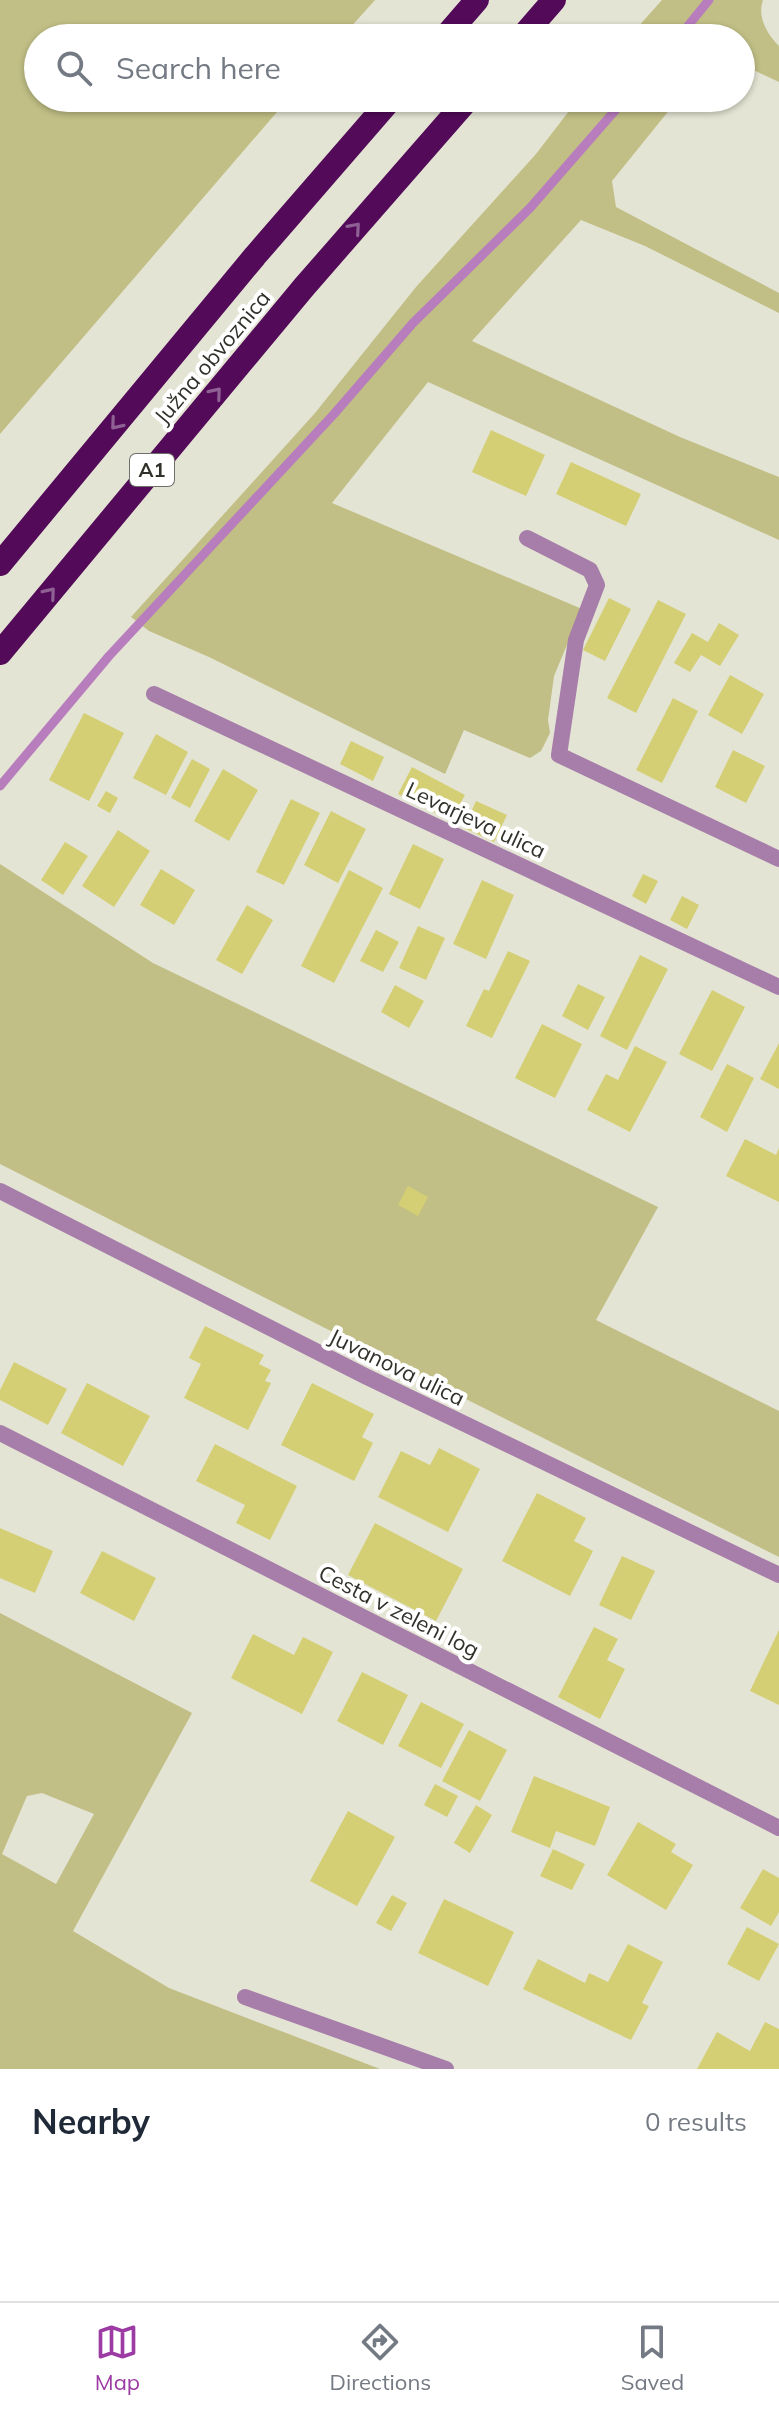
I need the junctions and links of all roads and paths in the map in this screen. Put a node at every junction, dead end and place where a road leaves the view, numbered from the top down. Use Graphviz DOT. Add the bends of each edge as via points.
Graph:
graph roads {
  1 [pos="477,0"];
  2 [pos="554,0"];
  3 [pos="456,24"];
  4 [pos="533,24"];
  5 [pos="380,112"];
  6 [pos="457,112"];
  7 [pos="527,538"];
  8 [pos="0,564"];
  9 [pos="0,653"];
  10 [pos="154,694"];
  11 [pos="779,859"];
  12 [pos="779,987"];
  13 [pos="0,1191"];
  14 [pos="0,1433"];
  15 [pos="779,1575"];
  16 [pos="779,1828"];
  17 [pos="245,1997"];
  18 [pos="446,2069"];
  1 -- 3 [label="highway"];
  2 -- 4 [label="highway"];
  5 -- 8 [label="highway, Južna obvoznica / A1, one-way"];
  9 -- 6 [label="highway, Južna obvoznica / A1, one-way"];
  7 -- 11 [label="street" via="590,570 597,585 576,640 559,755"];
  10 -- 12 [label="street, Levarjeva ulica"];
  13 -- 15 [label="street, Juvanova ulica" via="365,1376"];
  14 -- 16 [label="street, Cesta v zeleni log"];
  17 -- 18 [label="street"];
}
